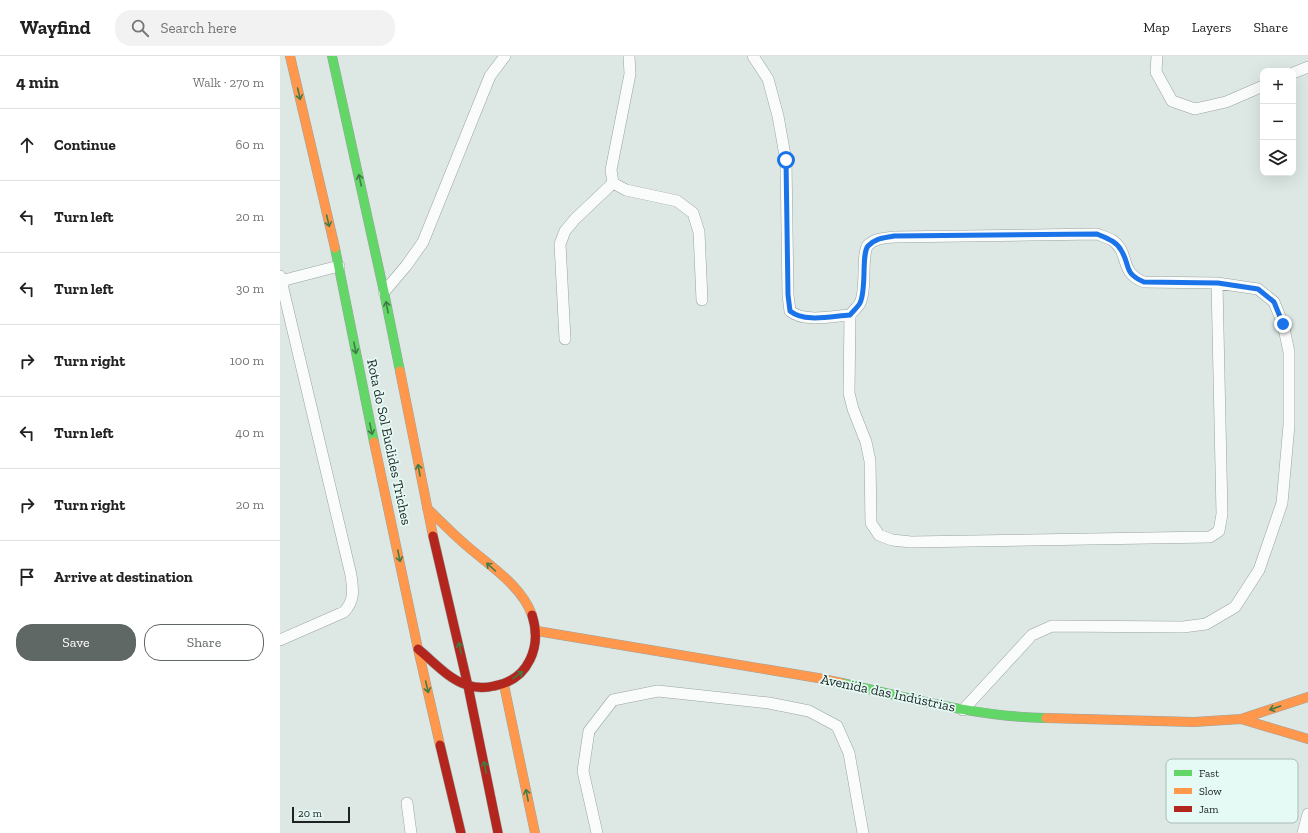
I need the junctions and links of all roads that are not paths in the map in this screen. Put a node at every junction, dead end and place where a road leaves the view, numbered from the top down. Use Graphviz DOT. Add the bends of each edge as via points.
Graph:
graph roads {
  1 [pos="290,56"];
  2 [pos="332,56"];
  3 [pos="505,56"];
  4 [pos="629,56"];
  5 [pos="753,56"];
  6 [pos="1157,56"];
  7 [pos="1308,67"];
  8 [pos="1296,72"];
  9 [pos="1260,87"];
  10 [pos="613,183"];
  11 [pos="339,266"];
  12 [pos="280,278"];
  13 [pos="1218,283"];
  14 [pos="384,292"];
  15 [pos="702,300"];
  16 [pos="850,315"];
  17 [pos="565,339"];
  18 [pos="427,508"];
  19 [pos="537,632"];
  20 [pos="280,640"];
  21 [pos="418,649"];
  22 [pos="504,685"];
  23 [pos="468,686"];
  24 [pos="1308,697"];
  25 [pos="963,710"];
  26 [pos="1241,720"];
  27 [pos="1308,738"];
  28 [pos="446,772"];
  29 [pos="407,803"];
  30 [pos="530,814"];
  31 [pos="1308,814"];
  32 [pos="448,818"];
  33 [pos="411,833"];
  34 [pos="460,833"];
  35 [pos="498,833"];
  36 [pos="530,833"];
  37 [pos="535,833"];
  38 [pos="597,833"];
  39 [pos="863,833"];
  40 [pos="1303,833"];
  1 -- 11 [label="main road, Rota do Sol Euclides Triches, one-way"];
  14 -- 2 [label="main road, Rota do Sol Euclides Triches, one-way"];
  3 -- 14 [label="lane" via="490,76 423,242"];
  4 -- 10 [label="lane" via="630,74 611,170"];
  5 -- 16 [label="lane" via="768,79 786,160 790,311 796,316 806,318"];
  6 -- 9 [label="lane" via="1156,72 1172,101 1195,109 1226,102"];
  7 -- 8 [label="lane"];
  10 -- 15 [label="lane" via="626,190 677,201 693,213 699,232"];
  10 -- 17 [label="lane" via="575,219 565,231 560,244"];
  11 -- 12 [label="lane"];
  11 -- 21 [label="main road, Rota do Sol Euclides Triches, one-way"];
  12 -- 20 [label="lane" via="353,592 350,605 344,612"];
  13 -- 16 [label="lane" via="1144,282 1136,279 1129,272 1121,250 1112,240 1097,234 894,236 877,239 868,246 860,304"];
  13 -- 16 [label="lane" via="1222,514 1219,532 1210,537 911,542 892,540 879,535 871,523 869,455 852,409 849,393"];
  13 -- 25 [label="lane" via="1258,289 1274,302 1283,324 1289,352 1289,425 1282,503 1259,570 1235,606 1206,624 1183,627 1052,626 1032,635"];
  18 -- 14 [label="main road, Rota do Sol Euclides Triches, one-way"];
  19 -- 18 [label="main road, one-way" via="530,610 517,591"];
  23 -- 18 [label="main road, Rota do Sol Euclides Triches, one-way"];
  22 -- 19 [label="main road, one-way" via="524,671 535,652"];
  19 -- 25 [label="main road, Avenida das Indústrias" via="818,678"];
  21 -- 23 [label="main road" via="453,678"];
  21 -- 28 [label="main road, Rota do Sol Euclides Triches, one-way"];
  22 -- 23 [label="main road"];
  30 -- 22 [label="main road, one-way"];
  35 -- 23 [label="main road, Rota do Sol Euclides Triches, one-way"];
  24 -- 26 [label="main road, Avenida das Indústrias, one-way"];
  25 -- 26 [label="main road, Avenida das Indústrias" via="1026,718 1194,722"];
  26 -- 27 [label="main road, Avenida das Indústrias"];
  28 -- 32 [label="main road"];
  28 -- 34 [label="main road, Rota do Sol Euclides Triches"];
  29 -- 33 [label="lane"];
  30 -- 36 [label="main road"];
  30 -- 37 [label="main road"];
  31 -- 40 [label="lane"];
  38 -- 39 [label="lane" via="583,771 589,731 613,700 658,691 769,703 809,711 836,726 849,753"];
}
